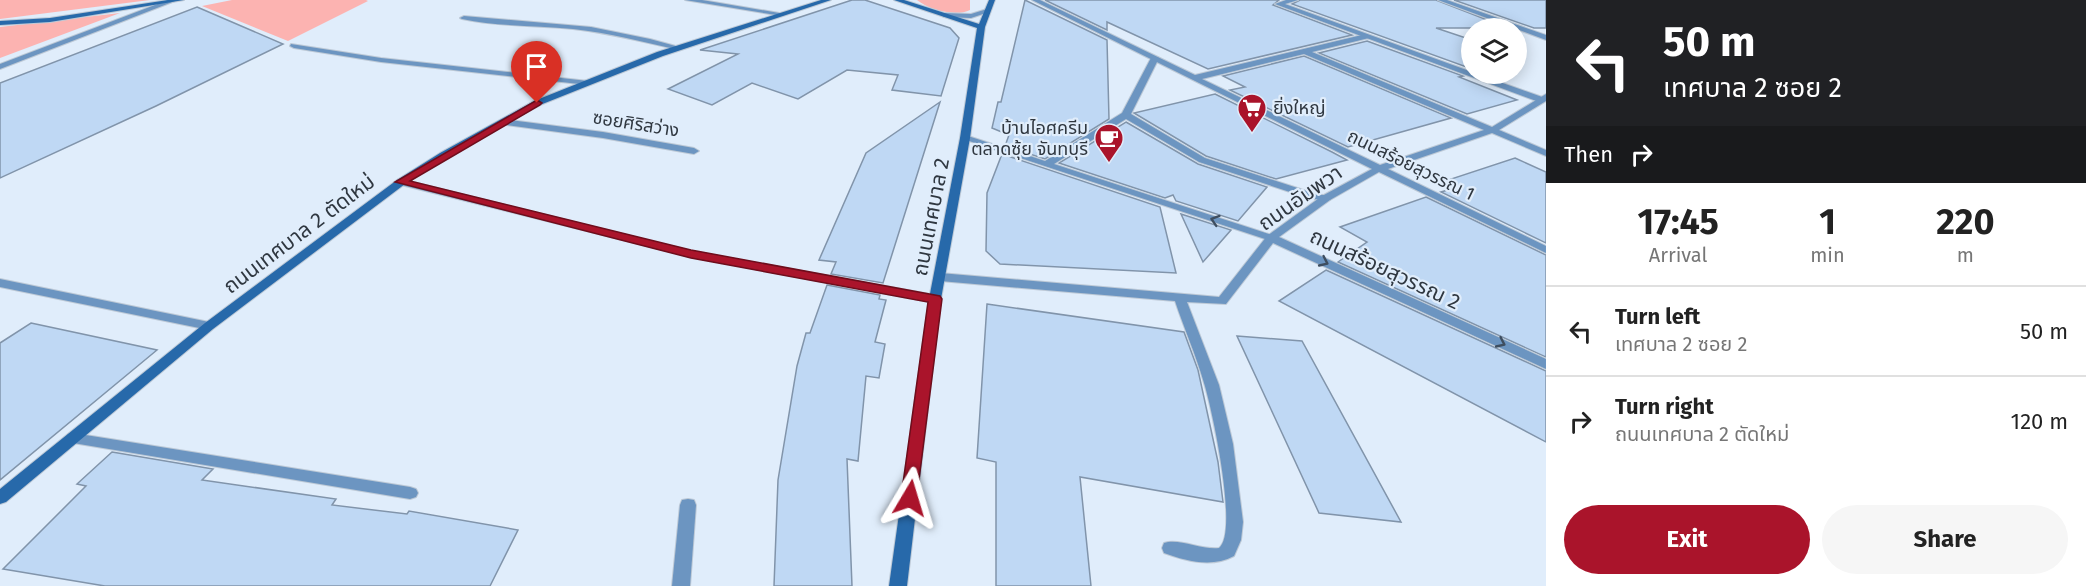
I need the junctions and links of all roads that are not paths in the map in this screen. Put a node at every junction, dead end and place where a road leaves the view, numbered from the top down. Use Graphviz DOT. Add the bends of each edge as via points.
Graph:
graph roads {
  1 [pos="688,0"];
  2 [pos="828,0"];
  3 [pos="897,0"];
  4 [pos="992,0"];
  5 [pos="1035,0"];
  6 [pos="1267,0"];
  7 [pos="1295,0"];
  8 [pos="1441,0"];
  9 [pos="177,1"];
  10 [pos="907,2"];
  11 [pos="1278,4"];
  12 [pos="987,10"];
  13 [pos="782,14"];
  14 [pos="944,15"];
  15 [pos="464,18"];
  16 [pos="0,23"];
  17 [pos="981,27"];
  18 [pos="1366,36"];
  19 [pos="1546,38"];
  20 [pos="294,46"];
  21 [pos="679,48"];
  22 [pos="1304,51"];
  23 [pos="1155,58"];
  24 [pos="0,68"];
  25 [pos="1194,78"];
  26 [pos="588,83"];
  27 [pos="1544,99"];
  28 [pos="1125,115"];
  29 [pos="502,122"];
  30 [pos="1492,130"];
  31 [pos="965,138"];
  32 [pos="694,151"];
  33 [pos="1546,153"];
  34 [pos="1047,164"];
  35 [pos="1380,168"];
  36 [pos="400,182"];
  37 [pos="1326,198"];
  38 [pos="1271,238"];
  39 [pos="1546,250"];
  40 [pos="940,277"];
  41 [pos="0,283"];
  42 [pos="1180,298"];
  43 [pos="935,299"];
  44 [pos="209,326"];
  45 [pos="1546,364"];
  46 [pos="73,438"];
  47 [pos="410,493"];
  48 [pos="0,498"];
  49 [pos="688,505"];
  50 [pos="1170,548"];
  51 [pos="681,586"];
  52 [pos="898,586"];
  1 -- 13 [label="street"];
  2 -- 13 [label="street, ถนนเทศบาล 2 ตัดใหม่"];
  3 -- 10 [label="street"];
  4 -- 12 [label="street, ถนนเทศบาล 2"];
  5 -- 23 [label="street, ถนนสร้อยสุวรรณ 1"];
  6 -- 11 [label="street"];
  7 -- 11 [label="street"];
  8 -- 19 [label="street"];
  9 -- 16 [label="street" via="50,20"];
  9 -- 24 [label="street"];
  10 -- 14 [label="street"];
  11 -- 18 [label="street"];
  12 -- 14 [label="street" via="971,16"];
  12 -- 17 [label="street, ถนนเทศบาล 2"];
  13 -- 21 [label="street, ถนนเทศบาล 2 ตัดใหม่"];
  14 -- 17 [label="street"];
  15 -- 21 [label="street" via="606,31"];
  17 -- 31 [label="street, ถนนเทศบาล 2"];
  18 -- 22 [label="street"];
  18 -- 27 [label="street"];
  20 -- 26 [label="street" via="381,60"];
  21 -- 26 [label="street, ถนนเทศบาล 2 ตัดใหม่"];
  22 -- 25 [label="street"];
  22 -- 30 [label="street"];
  23 -- 25 [label="street, ถนนสร้อยสุวรรณ 1"];
  23 -- 28 [label="street"];
  25 -- 35 [label="street, ถนนสร้อยสุวรรณ 1"];
  26 -- 29 [label="street, ถนนเทศบาล 2 ตัดใหม่"];
  27 -- 30 [label="street, ถนนอัมพวา"];
  28 -- 34 [label="street"];
  28 -- 37 [label="street" via="1202,160"];
  29 -- 32 [label="street, ซอยศิริสว่าง"];
  29 -- 36 [label="street, ถนนเทศบาล 2 ตัดใหม่"];
  30 -- 33 [label="street"];
  30 -- 35 [label="street, ถนนอัมพวา"];
  31 -- 34 [label="street, ถนนสร้อยสุวรรณ 2"];
  31 -- 40 [label="street, ถนนเทศบาล 2"];
  38 -- 34 [label="street, ถนนสร้อยสุวรรณ 2, one-way"];
  35 -- 37 [label="street, ถนนอัมพวา"];
  35 -- 39 [label="street, ถนนสร้อยสุวรรณ 1"];
  36 -- 43 [label="street" via="691,254"];
  36 -- 44 [label="street, ถนนเทศบาล 2 ตัดใหม่"];
  37 -- 38 [label="street, ถนนอัมพวา"];
  38 -- 42 [label="street, ถนนอัมพวา" via="1222,300"];
  38 -- 45 [label="street, ถนนสร้อยสุวรรณ 2, one-way"];
  40 -- 42 [label="street, ถนนอัมพวา"];
  40 -- 43 [label="street, ถนนเทศบาล 2"];
  41 -- 44 [label="street"];
  42 -- 50 [label="street" via="1211,384 1225,443 1235,516 1233,545 1226,552 1194,554"];
  43 -- 52 [label="street, ถนนเทศบาล 2"];
  44 -- 46 [label="street, ถนนเทศบาล 2 ตัดใหม่"];
  46 -- 47 [label="street"];
  46 -- 48 [label="street, ถนนเทศบาล 2 ตัดใหม่"];
  49 -- 51 [label="street"];
}
